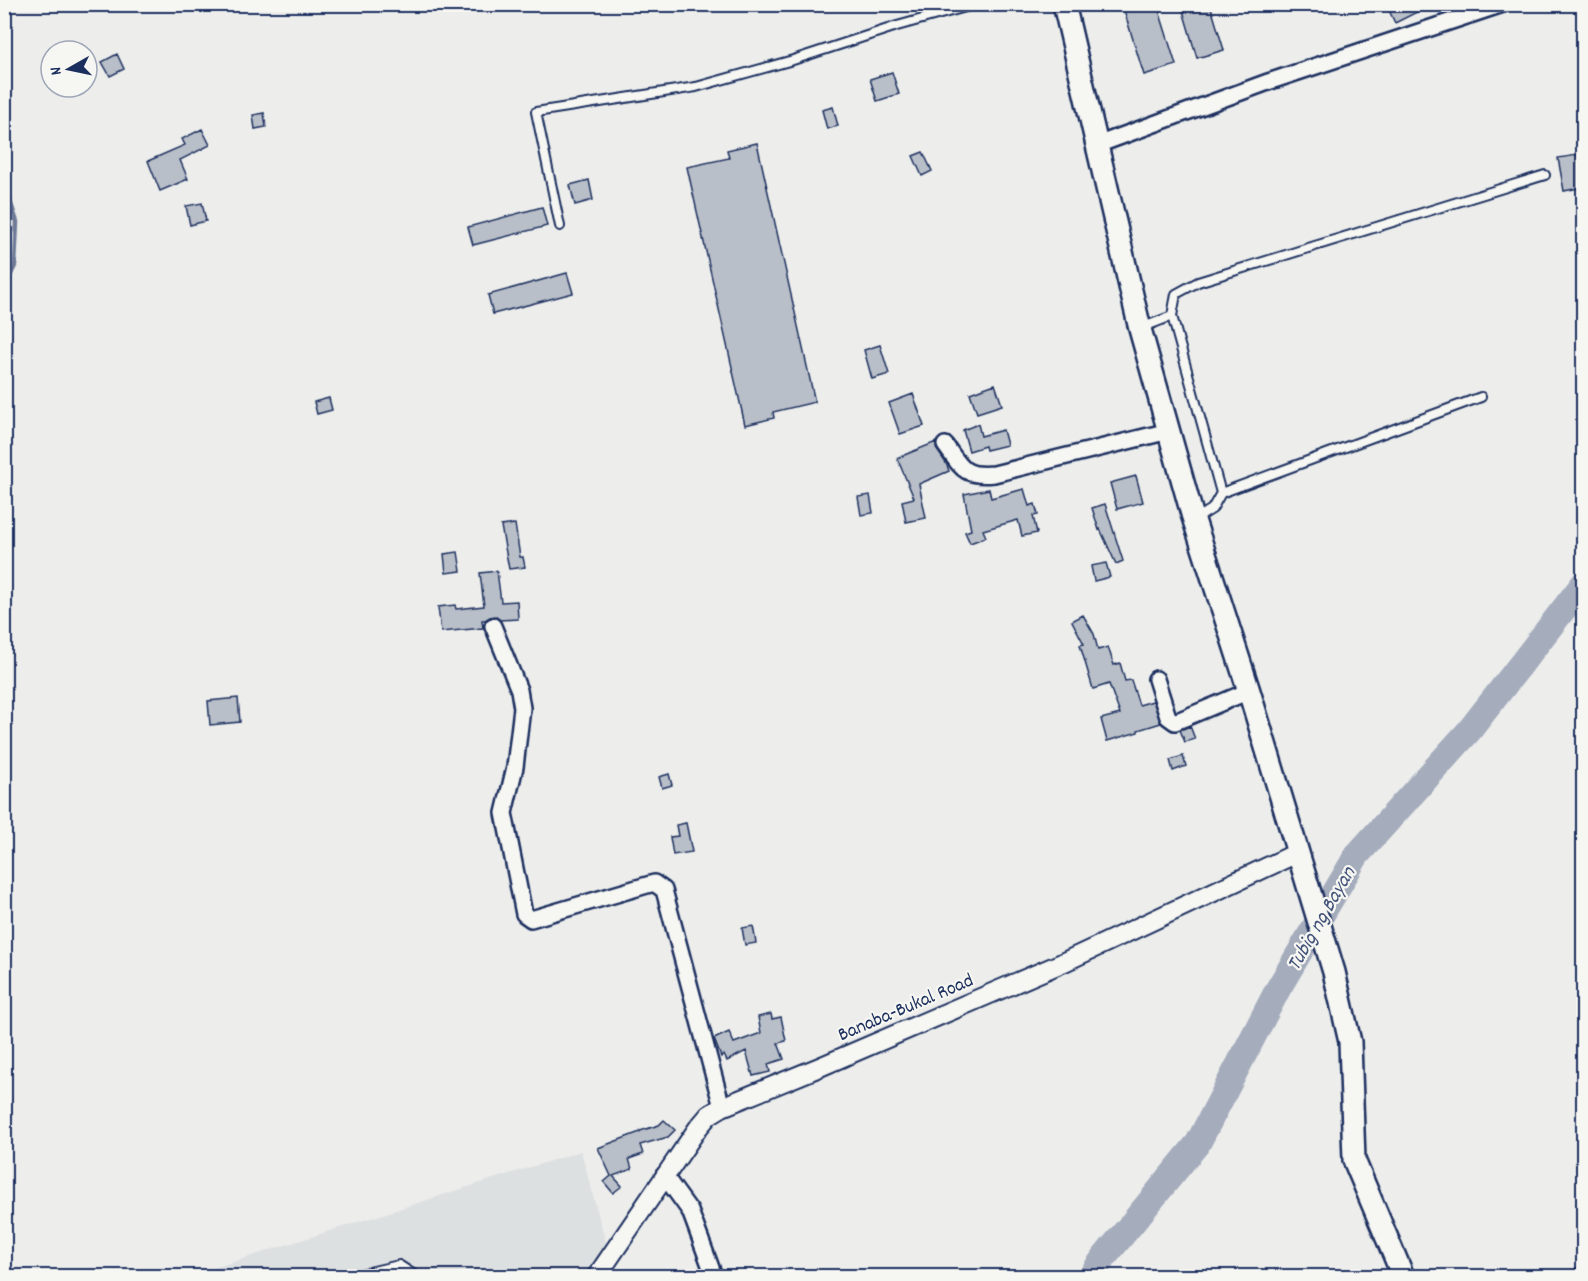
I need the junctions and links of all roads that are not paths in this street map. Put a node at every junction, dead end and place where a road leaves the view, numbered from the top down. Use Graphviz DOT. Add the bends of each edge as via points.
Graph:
graph roads {
  1 [pos="977,4"];
  2 [pos="1064,4"];
  3 [pos="1503,4"];
  4 [pos="1096,145"];
  5 [pos="1545,176"];
  6 [pos="560,226"];
  7 [pos="1172,316"];
  8 [pos="1140,329"];
  9 [pos="1480,397"];
  10 [pos="1169,431"];
  11 [pos="945,445"];
  12 [pos="1221,493"];
  13 [pos="1195,520"];
  14 [pos="493,626"];
  15 [pos="1156,679"];
  16 [pos="1249,691"];
  17 [pos="1297,853"];
  18 [pos="722,1107"];
  19 [pos="664,1175"];
  20 [pos="352,1276"];
  21 [pos="416,1276"];
  22 [pos="597,1276"];
  23 [pos="714,1276"];
  24 [pos="1403,1276"];
  1 -- 6 [label="lane" via="696,87 536,112"];
  2 -- 4 [label="main road"];
  3 -- 4 [label="street" via="1268,82"];
  4 -- 8 [label="main road"];
  5 -- 7 [label="lane" via="1198,282 1176,294"];
  7 -- 8 [label="lane"];
  7 -- 12 [label="lane"];
  8 -- 10 [label="main road"];
  9 -- 12 [label="lane"];
  10 -- 11 [label="street" via="978,476 964,470"];
  10 -- 13 [label="main road"];
  12 -- 13 [label="lane" via="1212,509"];
  13 -- 16 [label="main road"];
  14 -- 18 [label="street" via="519,690 522,708 515,767 504,813 524,914 531,919 654,883 664,890"];
  15 -- 16 [label="street" via="1168,717 1175,722"];
  16 -- 17 [label="main road"];
  17 -- 18 [label="street, Banaba-Bukal Road" via="1062,963"];
  17 -- 24 [label="main road" via="1334,972 1350,1042 1354,1160"];
  18 -- 19 [label="street, Banaba-Bukal Road" via="698,1128"];
  19 -- 22 [label="street, Banaba-Bukal Road"];
  19 -- 23 [label="street" via="690,1211"];
  20 -- 21 [label="lane" via="399,1265"];
}
